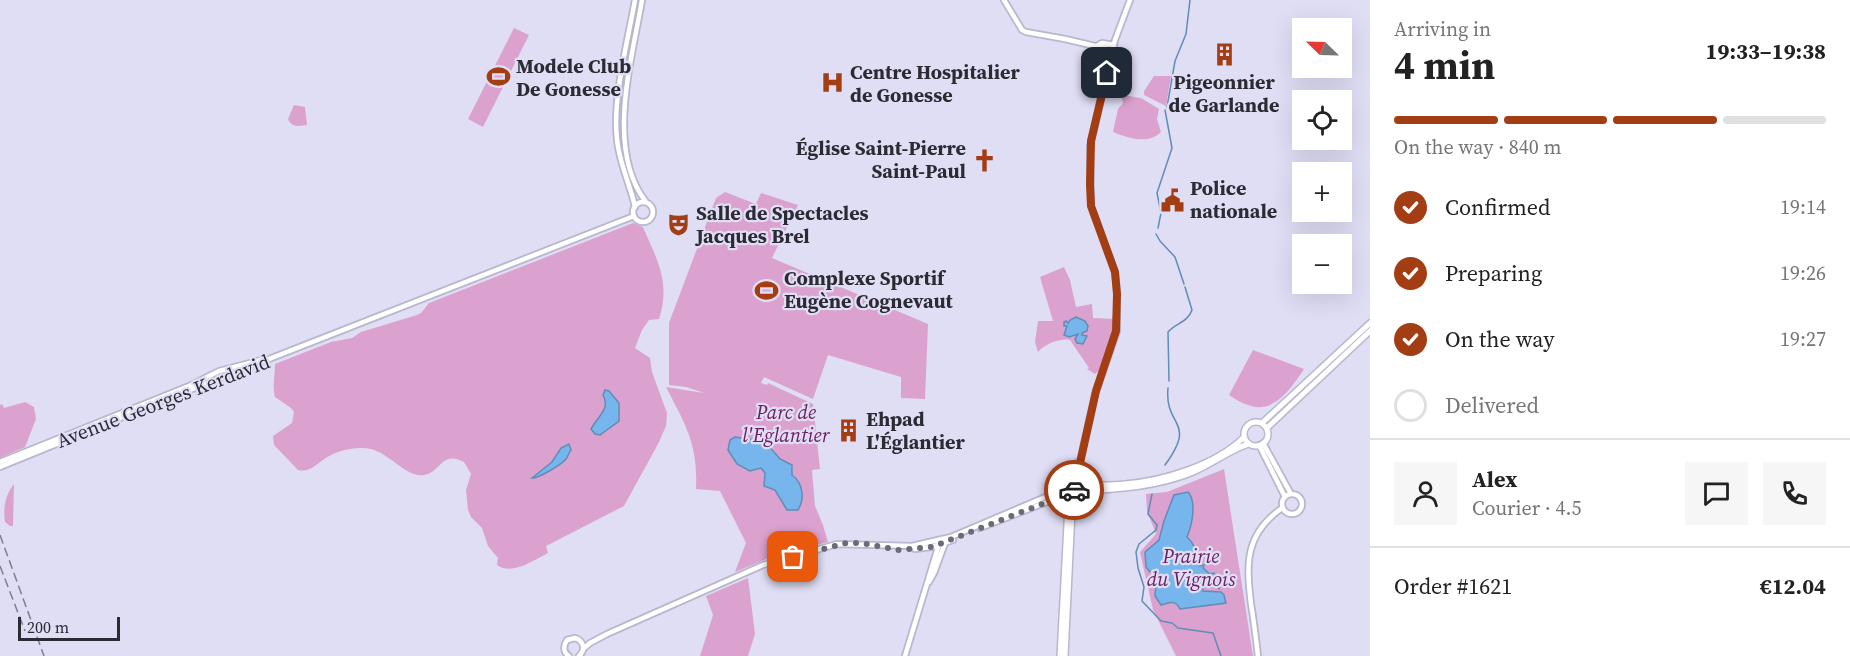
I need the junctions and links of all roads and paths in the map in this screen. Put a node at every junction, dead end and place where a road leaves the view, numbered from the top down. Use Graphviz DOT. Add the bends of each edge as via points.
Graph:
graph roads {
  1 [pos="635,0"];
  2 [pos="642,0"];
  3 [pos="1004,0"];
  4 [pos="1130,0"];
  5 [pos="1113,47"];
  6 [pos="646,202"];
  7 [pos="635,207"];
  8 [pos="634,216"];
  9 [pos="1370,324"];
  10 [pos="1370,331"];
  11 [pos="1262,423"];
  12 [pos="1267,428"];
  13 [pos="1244,437"];
  14 [pos="1249,444"];
  15 [pos="1261,444"];
  16 [pos="0,464"];
  17 [pos="1071,490"];
  18 [pos="1291,494"];
  19 [pos="1285,496"];
  20 [pos="1282,508"];
  21 [pos="942,542"];
  22 [pos="862,543"];
  23 [pos="926,548"];
  24 [pos="935,557"];
  25 [pos="926,586"];
  26 [pos="601,637"];
  27 [pos="580,640"];
  28 [pos="1063,644"];
  29 [pos="564,649"];
  30 [pos="584,649"];
  31 [pos="560,656"];
  32 [pos="569,656"];
  33 [pos="579,656"];
  34 [pos="905,656"];
  35 [pos="1060,656"];
  36 [pos="1065,656"];
  37 [pos="1258,656"];
  1 -- 7 [label="main road" via="616,124 619,156"];
  2 -- 6 [label="main road" via="623,131 628,163"];
  3 -- 5 [label="main road" via="1022,30"];
  4 -- 5 [label="main road"];
  5 -- 17 [label="main road" via="1091,141 1090,184 1091,206 1115,272 1116,331"];
  6 -- 7 [label="main road"];
  6 -- 8 [label="main road" via="652,209 650,219 641,222"];
  7 -- 8 [label="main road"];
  8 -- 16 [label="main road, Avenue Georges Kerdavid" via="281,355 219,371"];
  9 -- 11 [label="main road"];
  10 -- 12 [label="main road"];
  11 -- 12 [label="main road"];
  11 -- 13 [label="main road" via="1248,424"];
  12 -- 15 [label="main road" via="1268,436"];
  13 -- 14 [label="main road"];
  13 -- 17 [label="main road" via="1210,459 1170,475"];
  14 -- 15 [label="main road"];
  14 -- 17 [label="main road" via="1174,479 1120,490"];
  15 -- 18 [label="main road"];
  15 -- 19 [label="main road"];
  17 -- 21 [label="main road"];
  17 -- 28 [label="main road"];
  18 -- 19 [label="main road"];
  18 -- 20 [label="main road" via="1301,500 1301,509 1290,515"];
  19 -- 20 [label="main road"];
  20 -- 37 [label="main road" via="1263,525 1248,558"];
  21 -- 22 [label="main road" via="903,547"];
  21 -- 23 [label="main road"];
  21 -- 24 [label="main road"];
  21 -- 25 [label="main road" via="934,573"];
  22 -- 23 [label="main road" via="899,550"];
  22 -- 26 [label="main road" via="837,544 763,565"];
  23 -- 24 [label="main road"];
  24 -- 25 [label="main road"];
  25 -- 34 [label="main road"];
  26 -- 27 [label="main road"];
  26 -- 30 [label="main road"];
  27 -- 29 [label="main road" via="570,639"];
  27 -- 30 [label="main road"];
  28 -- 35 [label="main road"];
  28 -- 36 [label="main road"];
  29 -- 31 [label="main road"];
  29 -- 32 [label="main road"];
  30 -- 33 [label="main road"];
}
